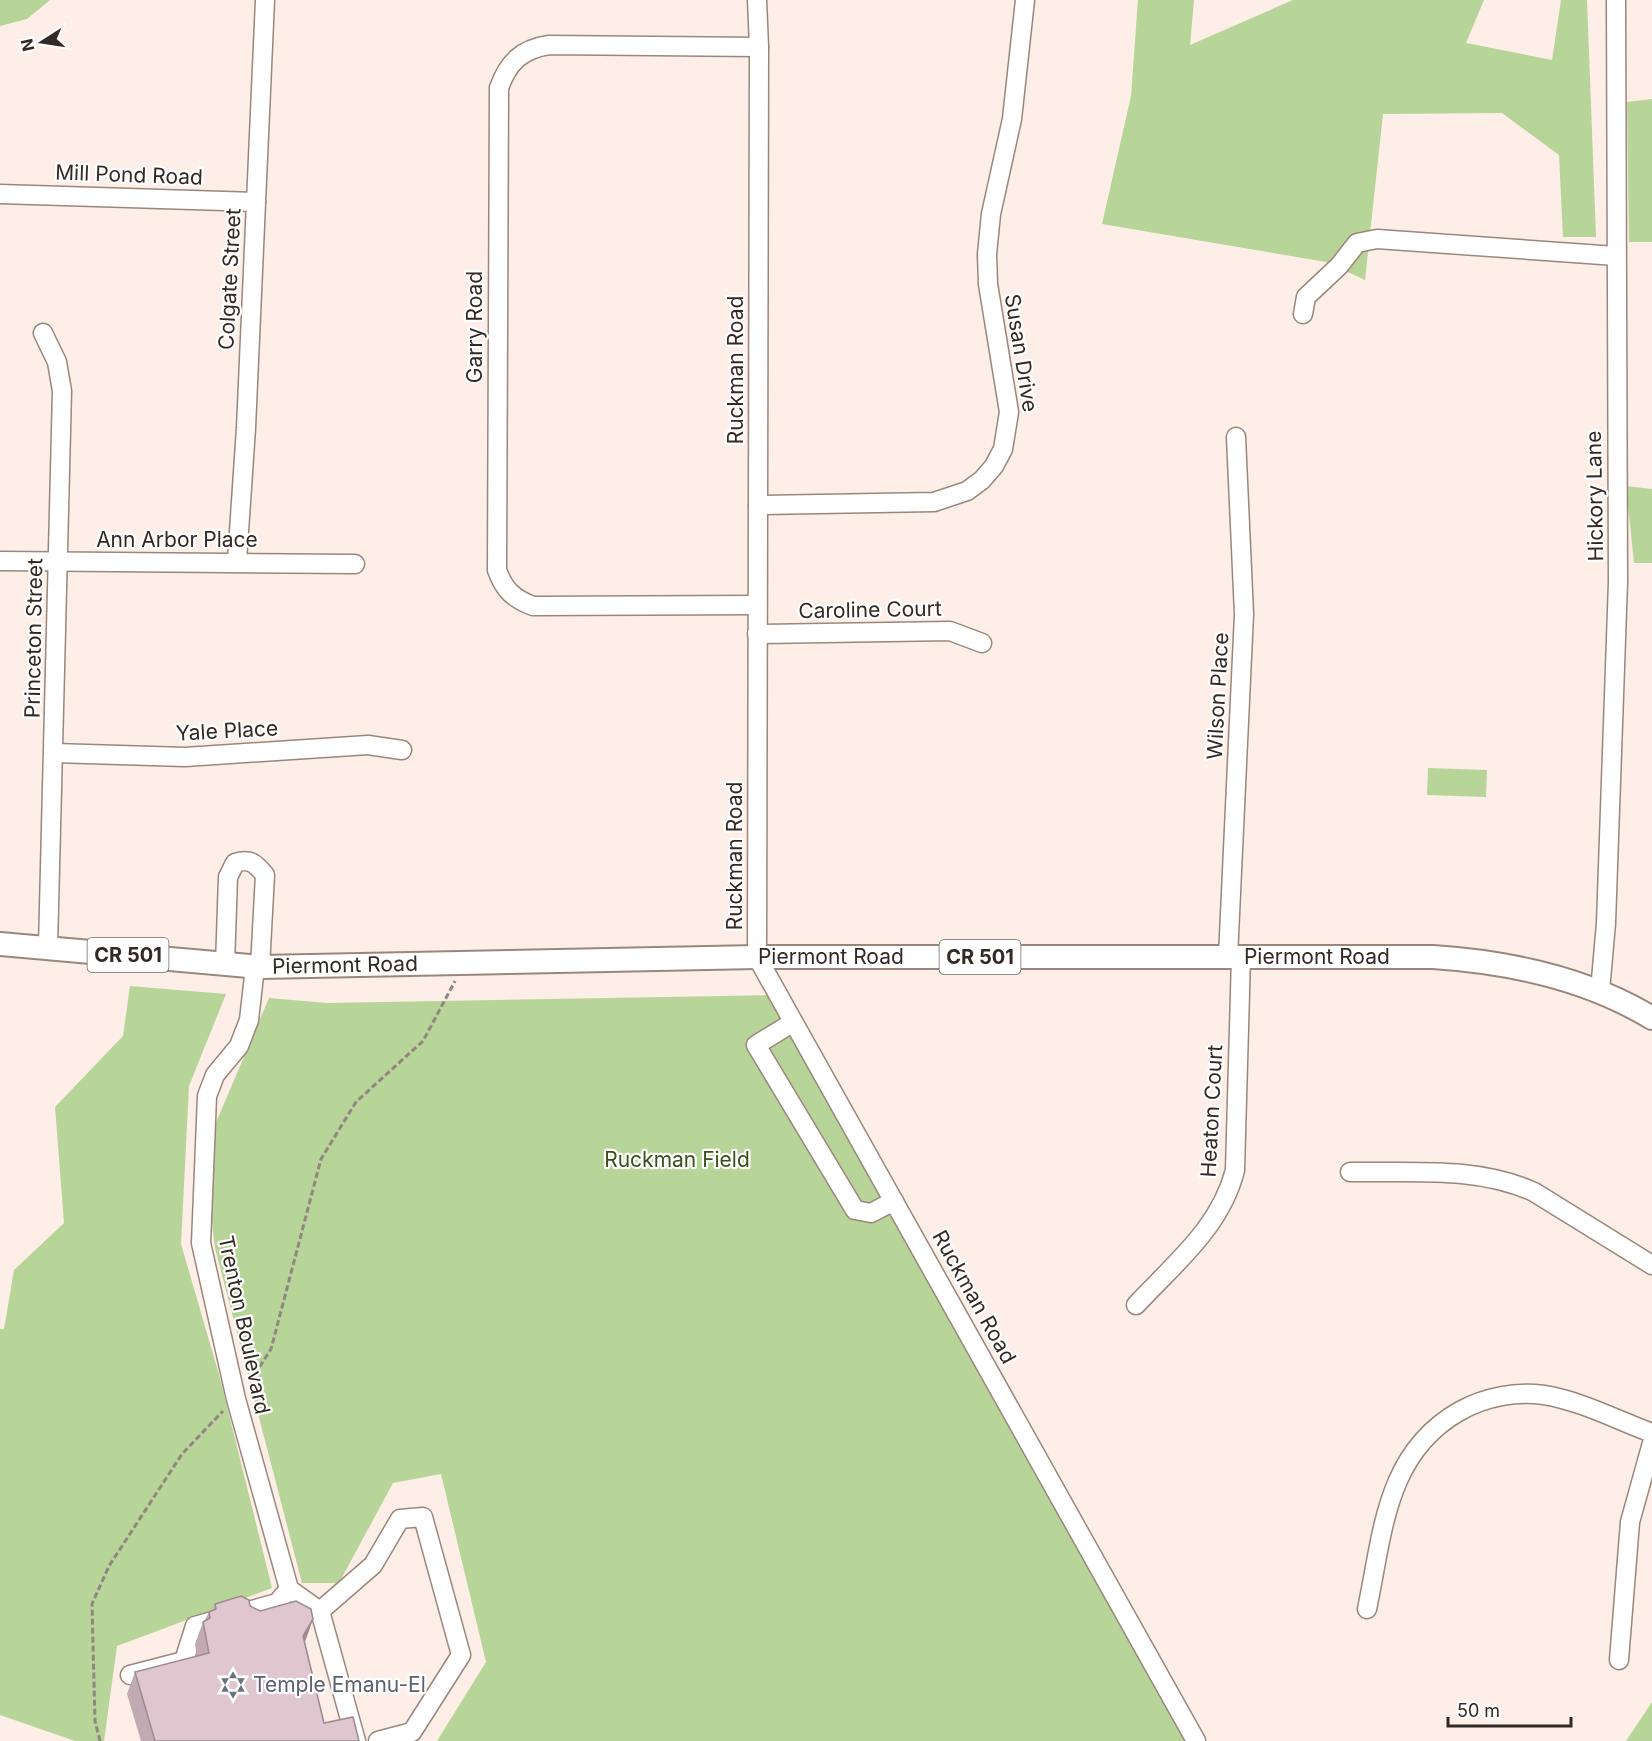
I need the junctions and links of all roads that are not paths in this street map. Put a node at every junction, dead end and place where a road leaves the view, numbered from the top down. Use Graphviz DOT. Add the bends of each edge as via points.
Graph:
graph roads {
  1 [pos="265,0"];
  2 [pos="757,0"];
  3 [pos="1025,0"];
  4 [pos="1616,0"];
  5 [pos="759,47"];
  6 [pos="0,194"];
  7 [pos="256,202"];
  8 [pos="1616,256"];
  9 [pos="1303,314"];
  10 [pos="43,333"];
  11 [pos="1236,437"];
  12 [pos="758,505"];
  13 [pos="0,561"];
  14 [pos="237,561"];
  15 [pos="58,563"];
  16 [pos="355,564"];
  17 [pos="756,605"];
  18 [pos="757,634"];
  19 [pos="982,643"];
  20 [pos="402,750"];
  21 [pos="54,753"];
  22 [pos="0,944"];
  23 [pos="48,947"];
  24 [pos="757,957"];
  25 [pos="1235,957"];
  26 [pos="225,964"];
  27 [pos="258,967"];
  28 [pos="1600,991"];
  29 [pos="1652,1018"];
  30 [pos="792,1023"];
  31 [pos="1350,1172"];
  32 [pos="894,1200"];
  33 [pos="1652,1264"];
  34 [pos="1136,1305"];
  35 [pos="1652,1433"];
  36 [pos="1652,1443"];
  37 [pos="289,1589"];
  38 [pos="1367,1610"];
  39 [pos="320,1611"];
  40 [pos="1619,1660"];
  41 [pos="130,1675"];
  42 [pos="356,1741"];
  43 [pos="378,1741"];
  44 [pos="1196,1741"];
  1 -- 7 [label="street, Colgate Street"];
  2 -- 5 [label="street, Ruckman Road"];
  3 -- 12 [label="street, Susan Drive" via="1012,119 991,214 987,254 988,284 1010,412 1003,449 982,480 959,494 934,502"];
  4 -- 8 [label="street, Hickory Lane"];
  5 -- 12 [label="street, Ruckman Road"];
  5 -- 17 [label="street, Garry Road" via="549,45 534,48 510,63 499,88 497,570 501,582 515,597 533,606"];
  6 -- 7 [label="street, Mill Pond Road"];
  7 -- 14 [label="street, Colgate Street"];
  8 -- 9 [label="street" via="1377,239 1357,243 1306,297"];
  8 -- 28 [label="street, Hickory Lane" via="1618,582"];
  10 -- 15 [label="street, Princeton Street" via="57,362 62,391"];
  11 -- 25 [label="street, Wilson Place" via="1244,614"];
  12 -- 17 [label="street, Ruckman Road"];
  13 -- 15 [label="street, Ann Arbor Place"];
  14 -- 15 [label="street, Ann Arbor Place"];
  14 -- 16 [label="street, Ann Arbor Place"];
  15 -- 21 [label="street, Princeton Street"];
  17 -- 18 [label="street, Ruckman Road"];
  18 -- 19 [label="street, Caroline Court" via="950,630"];
  18 -- 24 [label="street, Ruckman Road"];
  20 -- 21 [label="street, Yale Place" via="368,745 185,757"];
  21 -- 23 [label="street, Princeton Street"];
  22 -- 23 [label="main road, Piermont Road / CR 501"];
  23 -- 26 [label="main road, Piermont Road / CR 501"];
  24 -- 25 [label="main road, Piermont Road / CR 501"];
  24 -- 27 [label="main road, Piermont Road / CR 501"];
  24 -- 30 [label="street, Ruckman Road"];
  25 -- 28 [label="main road, Piermont Road / CR 501" via="1464,959 1552,975"];
  25 -- 34 [label="street, Heaton Court" via="1235,1170 1229,1192 1204,1232"];
  26 -- 27 [label="main road, Piermont Road / CR 501"];
  26 -- 27 [label="street, Trenton Boulevard" via="228,877 235,863 245,860 255,863 265,874"];
  27 -- 37 [label="street, Trenton Boulevard" via="249,1020 239,1046 215,1074 207,1096 201,1243 236,1399"];
  28 -- 29 [label="main road, Piermont Road / CR 501"];
  30 -- 32 [label="street, Ruckman Road"];
  30 -- 32 [label="street" via="756,1045 855,1210 871,1212"];
  31 -- 33 [label="street" via="1458,1173 1514,1183"];
  32 -- 44 [label="street, Ruckman Road"];
  35 -- 38 [label="street" via="1543,1395 1494,1397 1445,1419 1427,1434 1398,1476"];
  36 -- 40 [label="street" via="1630,1522"];
  37 -- 39 [label="street"];
  37 -- 41 [label="street" via="277,1603 195,1626 184,1661"];
  39 -- 42 [label="street"];
  39 -- 43 [label="street" via="373,1565 400,1519 423,1517 461,1655 412,1732"];
}
